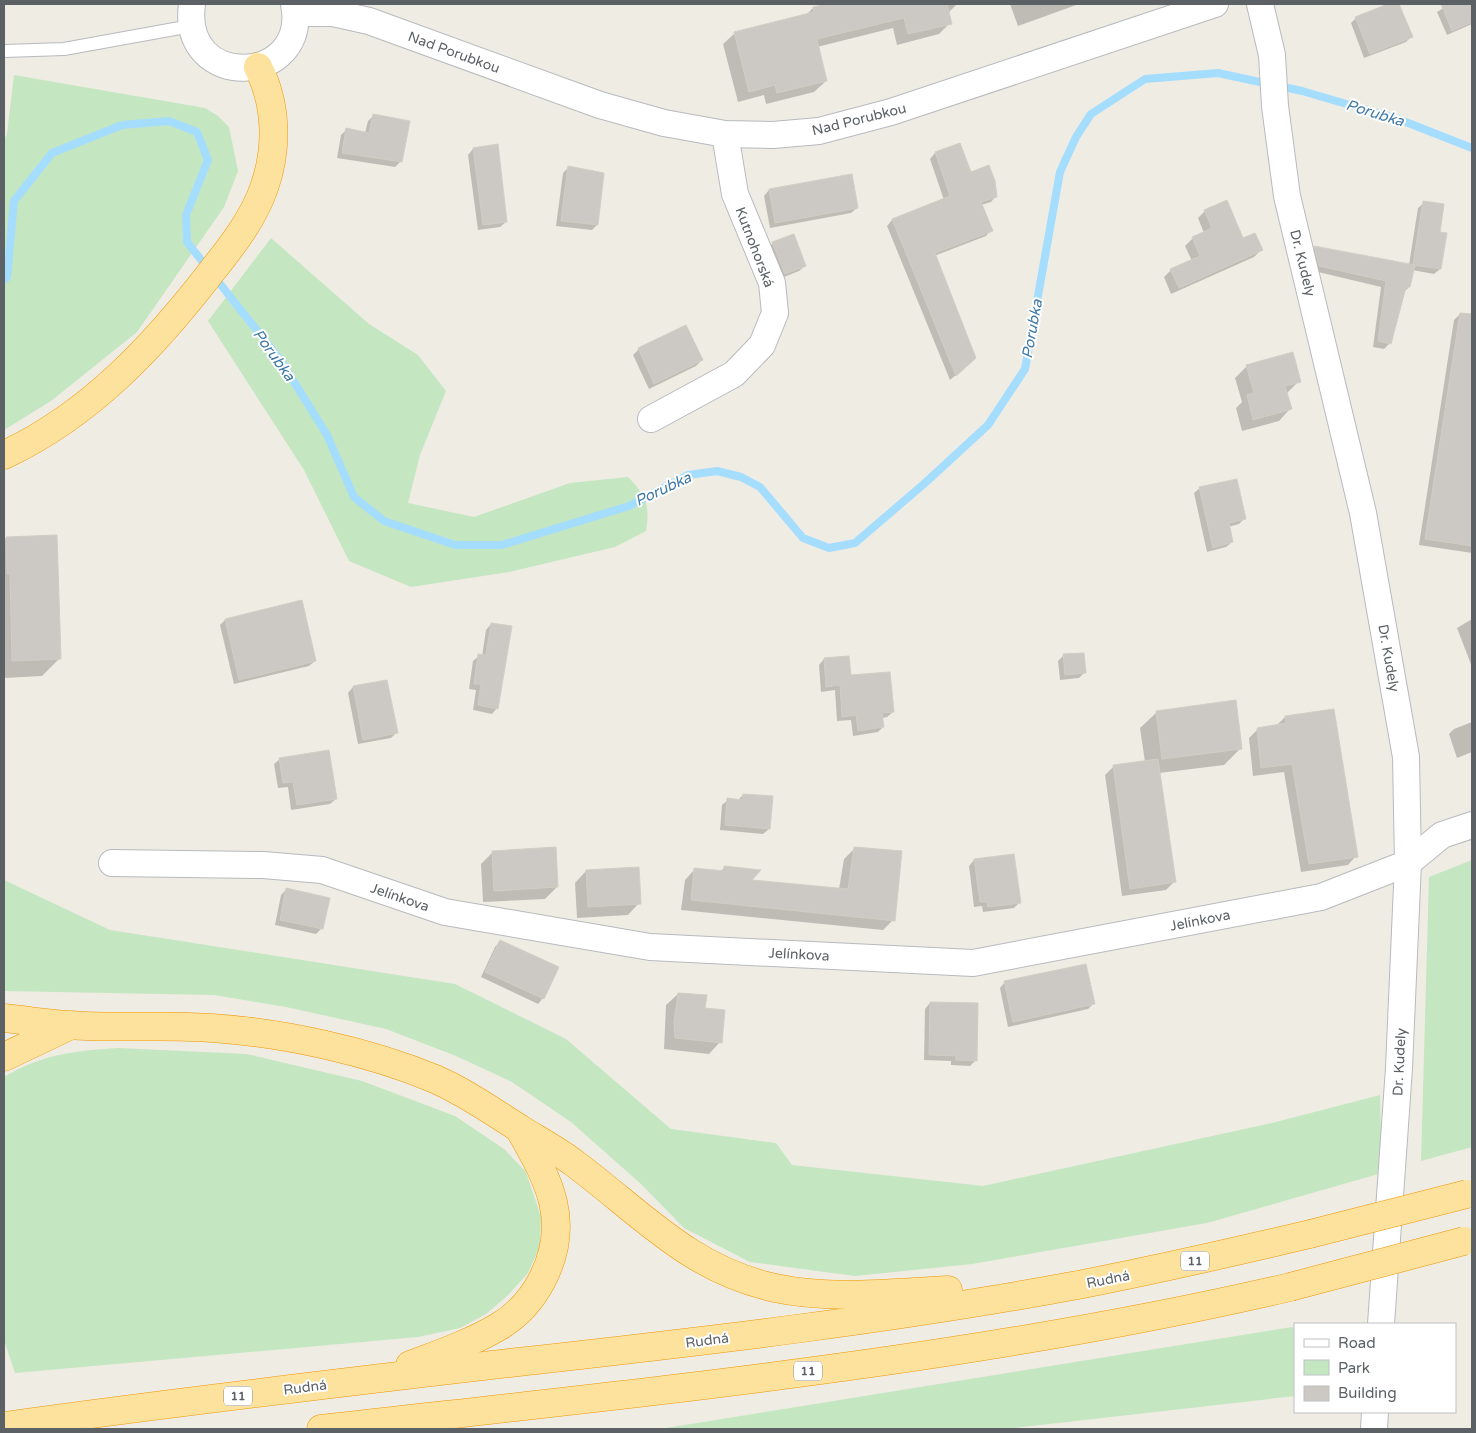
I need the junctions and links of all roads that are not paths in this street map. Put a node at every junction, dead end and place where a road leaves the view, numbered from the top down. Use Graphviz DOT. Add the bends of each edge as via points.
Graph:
graph roads {
  1 [pos="1215,4"];
  2 [pos="1260,4"];
  3 [pos="295,8"];
  4 [pos="191,15"];
  5 [pos="4,51"];
  6 [pos="258,67"];
  7 [pos="725,134"];
  8 [pos="651,419"];
  9 [pos="4,454"];
  10 [pos="1472,825"];
  11 [pos="112,863"];
  12 [pos="1408,863"];
  13 [pos="4,1018"];
  14 [pos="71,1026"];
  15 [pos="4,1034"];
  16 [pos="4,1057"];
  17 [pos="519,1128"];
  18 [pos="1470,1193"];
  19 [pos="1468,1240"];
  20 [pos="1080,1284"];
  21 [pos="1381,1323"];
  22 [pos="376,1379"];
  23 [pos="1375,1413"];
  24 [pos="4,1426"];
  25 [pos="322,1429"];
  26 [pos="1374,1429"];
  1 -- 7 [label="street, Nad Porubkou" via="891,112 819,130 773,135"];
  2 -- 12 [label="street, Dr. Kudely" via="1272,55 1287,196 1363,513 1401,727 1406,757"];
  3 -- 6 [label="street" via="295,27 290,41 271,61"];
  3 -- 7 [label="street, Nad Porubkou" via="369,21 600,104 664,123"];
  4 -- 5 [label="lane" via="64,49"];
  4 -- 6 [label="street" via="196,40 216,61 229,67"];
  6 -- 9 [label="highway" via="273,112 273,147 264,189 245,226 182,309 124,373 40,435"];
  7 -- 8 [label="street, Kutnohorská" via="735,194 772,283 775,313 762,345 734,374"];
  10 -- 12 [label="street, Jelínkova" via="1442,835"];
  11 -- 12 [label="street, Jelínkova" via="263,865 322,870 445,912 650,947 973,963 1321,897"];
  12 -- 21 [label="street, Dr. Kudely" via="1399,1068"];
  13 -- 14 [label="highway"];
  14 -- 15 [label="highway"];
  14 -- 16 [label="highway"];
  14 -- 17 [label="highway" via="211,1028 253,1032 320,1045 435,1079 479,1101"];
  17 -- 20 [label="highway" via="576,1164 675,1244 718,1268 765,1285 801,1292 851,1295"];
  17 -- 22 [label="highway" via="546,1178 554,1205 557,1230 554,1247 540,1283 519,1311 499,1326 450,1350"];
  18 -- 20 [label="highway, Rudná / 11, bridge" via="1310,1234"];
  19 -- 25 [label="highway, 11, bridge" via="1182,1312 949,1352 707,1385"];
  20 -- 22 [label="highway, Rudná / 11" via="945,1307 717,1339"];
  22 -- 24 [label="highway, Rudná / 11"];
  23 -- 26 [label="street"];
}
